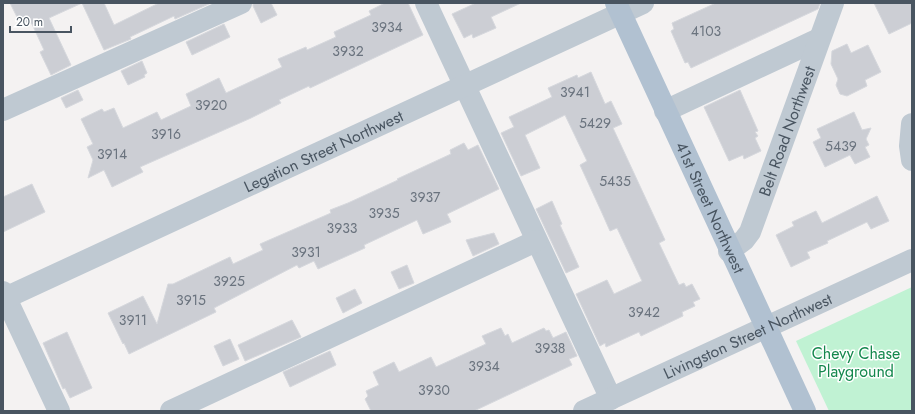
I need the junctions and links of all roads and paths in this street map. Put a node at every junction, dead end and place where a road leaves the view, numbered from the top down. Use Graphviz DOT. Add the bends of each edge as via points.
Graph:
graph roads {
  1 [pos="240,3"];
  2 [pos="426,3"];
  3 [pos="643,3"];
  4 [pos="832,3"];
  5 [pos="619,8"];
  6 [pos="819,39"];
  7 [pos="466,85"];
  8 [pos="3,110"];
  9 [pos="665,111"];
  10 [pos="912,124"];
  11 [pos="912,160"];
  12 [pos="536,241"];
  13 [pos="729,250"];
  14 [pos="912,260"];
  15 [pos="4,296"];
  16 [pos="766,328"];
  17 [pos="610,399"];
  18 [pos="59,411"];
  19 [pos="171,411"];
  20 [pos="584,411"];
  21 [pos="804,411"];
  1 -- 8 [label="street"];
  2 -- 7 [label="street"];
  3 -- 5 [label="street, Legation Street Northwest"];
  4 -- 6 [label="street, Belt Road Northwest"];
  5 -- 7 [label="street, Legation Street Northwest"];
  5 -- 9 [label="main road, 41st Street Northwest"];
  6 -- 9 [label="street"];
  6 -- 13 [label="street, Belt Road Northwest" via="750,232 744,240"];
  7 -- 12 [label="street"];
  7 -- 15 [label="street, Legation Street Northwest"];
  9 -- 13 [label="main road, 41st Street Northwest"];
  10 -- 11 [label="street"];
  12 -- 17 [label="street"];
  12 -- 19 [label="street"];
  13 -- 16 [label="main road, 41st Street Northwest"];
  14 -- 16 [label="street, Livingston Street Northwest"];
  15 -- 18 [label="street"];
  16 -- 17 [label="street, Livingston Street Northwest"];
  16 -- 21 [label="main road, 41st Street Northwest"];
  17 -- 20 [label="street, Livingston Street Northwest"];
}
